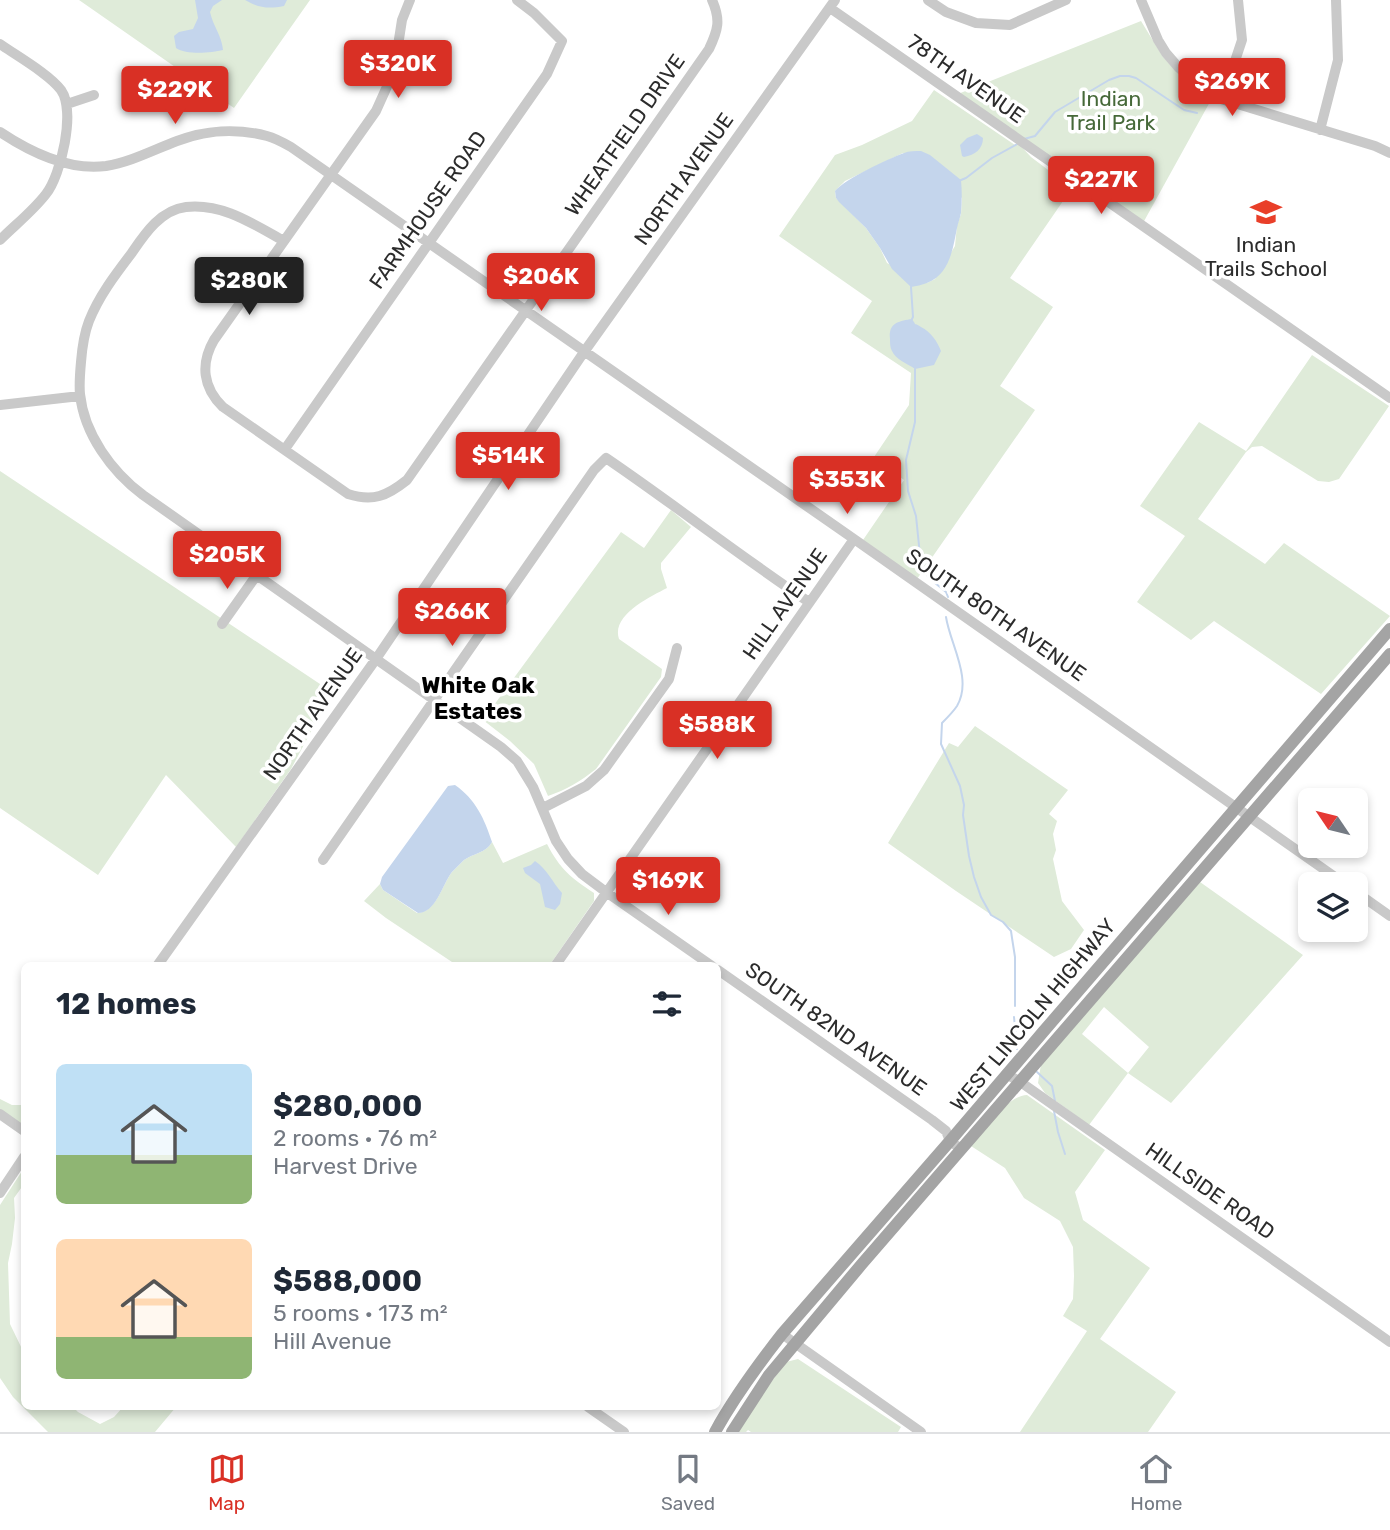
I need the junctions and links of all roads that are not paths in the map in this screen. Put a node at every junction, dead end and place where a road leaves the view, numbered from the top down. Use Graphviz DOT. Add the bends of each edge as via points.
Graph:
graph roads {
  1 [pos="410,0"];
  2 [pos="517,0"];
  3 [pos="712,0"];
  4 [pos="928,0"];
  5 [pos="1066,0"];
  6 [pos="1141,0"];
  7 [pos="1238,0"];
  8 [pos="1335,0"];
  9 [pos="832,4"];
  10 [pos="0,44"];
  11 [pos="94,95"];
  12 [pos="1218,98"];
  13 [pos="68,104"];
  14 [pos="1320,130"];
  15 [pos="0,132"];
  16 [pos="1390,153"];
  17 [pos="59,161"];
  18 [pos="331,174"];
  19 [pos="0,240"];
  20 [pos="284,241"];
  21 [pos="429,243"];
  22 [pos="524,310"];
  23 [pos="584,352"];
  24 [pos="80,396"];
  25 [pos="1390,398"];
  26 [pos="0,405"];
  27 [pos="285,449"];
  28 [pos="854,539"];
  29 [pos="256,576"];
  30 [pos="809,602"];
  31 [pos="222,624"];
  32 [pos="1390,629"];
  33 [pos="1378,643"];
  34 [pos="677,648"];
  35 [pos="1390,653"];
  36 [pos="376,659"];
  37 [pos="435,700"];
  38 [pos="543,808"];
  39 [pos="1236,808"];
  40 [pos="1249,816"];
  41 [pos="323,860"];
  42 [pos="1328,872"];
  43 [pos="606,892"];
  44 [pos="1368,900"];
  45 [pos="1390,915"];
  46 [pos="160,962"];
  47 [pos="558,962"];
  48 [pos="706,962"];
  49 [pos="721,972"];
  50 [pos="1006,1074"];
  51 [pos="1019,1081"];
  52 [pos="0,1114"];
  53 [pos="21,1129"];
  54 [pos="956,1145"];
  55 [pos="21,1162"];
  56 [pos="0,1193"];
  57 [pos="782,1334"];
  58 [pos="1390,1342"];
  59 [pos="795,1343"];
  60 [pos="593,1410"];
  61 [pos="624,1432"];
  62 [pos="715,1432"];
  63 [pos="732,1432"];
  64 [pos="921,1432"];
  1 -- 18 [label="street, WHEATFIELD DRIVE" via="394,71 376,111"];
  2 -- 21 [label="street, FARMHOUSE ROAD" via="562,41 547,74"];
  3 -- 22 [label="street, WHEATFIELD DRIVE" via="718,26 709,49"];
  4 -- 5 [label="street" via="976,23 1010,25"];
  6 -- 12 [label="street" via="1166,53"];
  7 -- 12 [label="street" via="1241,40"];
  8 -- 14 [label="street" via="1338,60"];
  9 -- 23 [label="street, NORTH AVENUE"];
  9 -- 25 [label="street, 78TH AVENUE"];
  10 -- 13 [label="street" via="48,77"];
  11 -- 13 [label="street"];
  12 -- 14 [label="street"];
  13 -- 17 [label="street"];
  14 -- 16 [label="street"];
  15 -- 17 [label="street, SOUTH 80TH AVENUE"];
  17 -- 18 [label="street, SOUTH 80TH AVENUE" via="103,166 198,134 222,131 268,136"];
  17 -- 19 [label="street" via="46,194"];
  18 -- 20 [label="street, WHEATFIELD DRIVE"];
  18 -- 21 [label="street, SOUTH 80TH AVENUE"];
  20 -- 24 [label="street, SOUTH 82ND AVENUE" via="227,211 205,206 182,207 150,227 100,297 88,323"];
  20 -- 27 [label="street, WHEATFIELD DRIVE" via="214,340 205,372 212,394 223,407"];
  21 -- 22 [label="street, SOUTH 80TH AVENUE"];
  21 -- 27 [label="street, FARMHOUSE ROAD"];
  22 -- 23 [label="street, SOUTH 80TH AVENUE"];
  22 -- 27 [label="street, WHEATFIELD DRIVE" via="407,480 395,489 380,497 348,494"];
  23 -- 28 [label="street, SOUTH 80TH AVENUE"];
  23 -- 36 [label="street, NORTH AVENUE"];
  24 -- 26 [label="street"];
  24 -- 29 [label="street, SOUTH 82ND AVENUE" via="93,436 126,481"];
  28 -- 30 [label="street, HILL AVENUE"];
  28 -- 39 [label="street, SOUTH 80TH AVENUE"];
  29 -- 31 [label="street"];
  29 -- 36 [label="street, SOUTH 82ND AVENUE"];
  30 -- 37 [label="street" via="606,458"];
  30 -- 43 [label="street, HILL AVENUE"];
  32 -- 33 [label="main road, WEST LINCOLN HIGHWAY"];
  33 -- 35 [label="street"];
  33 -- 39 [label="main road, WEST LINCOLN HIGHWAY"];
  34 -- 38 [label="street" via="669,679 604,770 586,786"];
  35 -- 40 [label="main road, WEST LINCOLN HIGHWAY"];
  36 -- 37 [label="street, SOUTH 82ND AVENUE"];
  36 -- 46 [label="street, NORTH AVENUE"];
  37 -- 38 [label="street, SOUTH 82ND AVENUE" via="517,761"];
  37 -- 41 [label="street"];
  38 -- 43 [label="street, SOUTH 82ND AVENUE" via="568,859"];
  39 -- 40 [label="street, SOUTH 80TH AVENUE"];
  39 -- 50 [label="main road, WEST LINCOLN HIGHWAY"];
  40 -- 42 [label="street, SOUTH 80TH AVENUE"];
  40 -- 51 [label="main road, WEST LINCOLN HIGHWAY"];
  43 -- 47 [label="street, HILL AVENUE"];
  43 -- 48 [label="street, SOUTH 82ND AVENUE"];
  44 -- 45 [label="street"];
  49 -- 54 [label="street, SOUTH 82ND AVENUE" via="932,1120"];
  50 -- 51 [label="street, HILLSIDE ROAD"];
  50 -- 54 [label="main road, WEST LINCOLN HIGHWAY"];
  51 -- 54 [label="main road, WEST LINCOLN HIGHWAY"];
  51 -- 58 [label="street, HILLSIDE ROAD"];
  52 -- 53 [label="street"];
  54 -- 57 [label="main road, WEST LINCOLN HIGHWAY"];
  54 -- 59 [label="main road, WEST LINCOLN HIGHWAY"];
  55 -- 56 [label="street"];
  57 -- 59 [label="street"];
  57 -- 62 [label="main road, WEST LINCOLN HIGHWAY"];
  59 -- 63 [label="main road, WEST LINCOLN HIGHWAY"];
  59 -- 64 [label="street"];
  60 -- 61 [label="street"];
}
